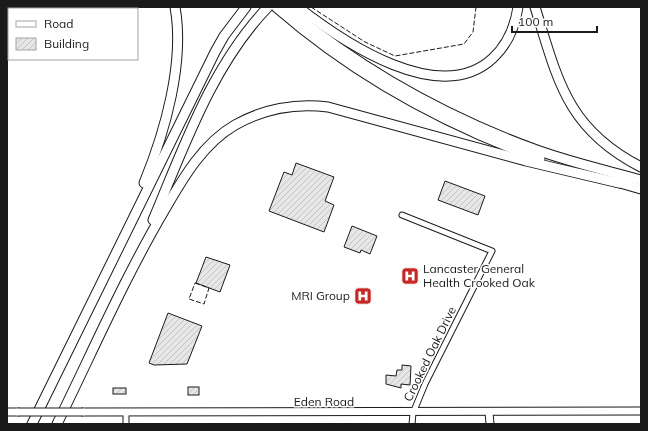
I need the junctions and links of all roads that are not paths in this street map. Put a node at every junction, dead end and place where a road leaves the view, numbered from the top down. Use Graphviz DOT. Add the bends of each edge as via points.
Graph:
graph roads {
  1 [pos="175,7"];
  2 [pos="268,7"];
  3 [pos="276,7"];
  4 [pos="285,7"];
  5 [pos="298,7"];
  6 [pos="518,7"];
  7 [pos="535,7"];
  8 [pos="244,10"];
  9 [pos="641,167"];
  10 [pos="641,180"];
  11 [pos="619,183"];
  12 [pos="641,189"];
  13 [pos="402,215"];
  14 [pos="142,248"];
  15 [pos="77,331"];
  16 [pos="641,411"];
  17 [pos="7,412"];
  18 [pos="126,412"];
  19 [pos="489,412"];
  20 [pos="413,413"];
  21 [pos="32,424"];
  22 [pos="57,424"];
  23 [pos="126,424"];
  24 [pos="412,424"];
  25 [pos="490,424"];
  1 -- 15 [label="highway" via="176,66 163,133 144,184"];
  2 -- 14 [label="highway" via="253,23 225,63 201,111"];
  3 -- 11 [label="highway" via="359,70 441,118 515,150"];
  4 -- 10 [label="highway" via="360,62 409,92 458,117 535,149"];
  5 -- 6 [label="highway" via="339,36 382,59 432,75 447,77 473,72 497,54 511,35"];
  7 -- 9 [label="highway" via="557,78 574,111 607,147"];
  8 -- 15 [label="highway" via="215,52"];
  11 -- 12 [label="highway"];
  11 -- 14 [label="highway" via="511,157 328,107 288,106 235,125 211,144 187,174"];
  13 -- 20 [label="street, Crooked Oak Drive" via="492,251"];
  14 -- 22 [label="highway"];
  15 -- 21 [label="highway"];
  16 -- 19 [label="street, Eden Road"];
  17 -- 18 [label="street, Eden Road, bridge"];
  18 -- 20 [label="street, Eden Road"];
  18 -- 23 [label="street"];
  19 -- 20 [label="street, Eden Road"];
  19 -- 25 [label="street"];
  20 -- 24 [label="street, Crooked Oak Drive"];
}
